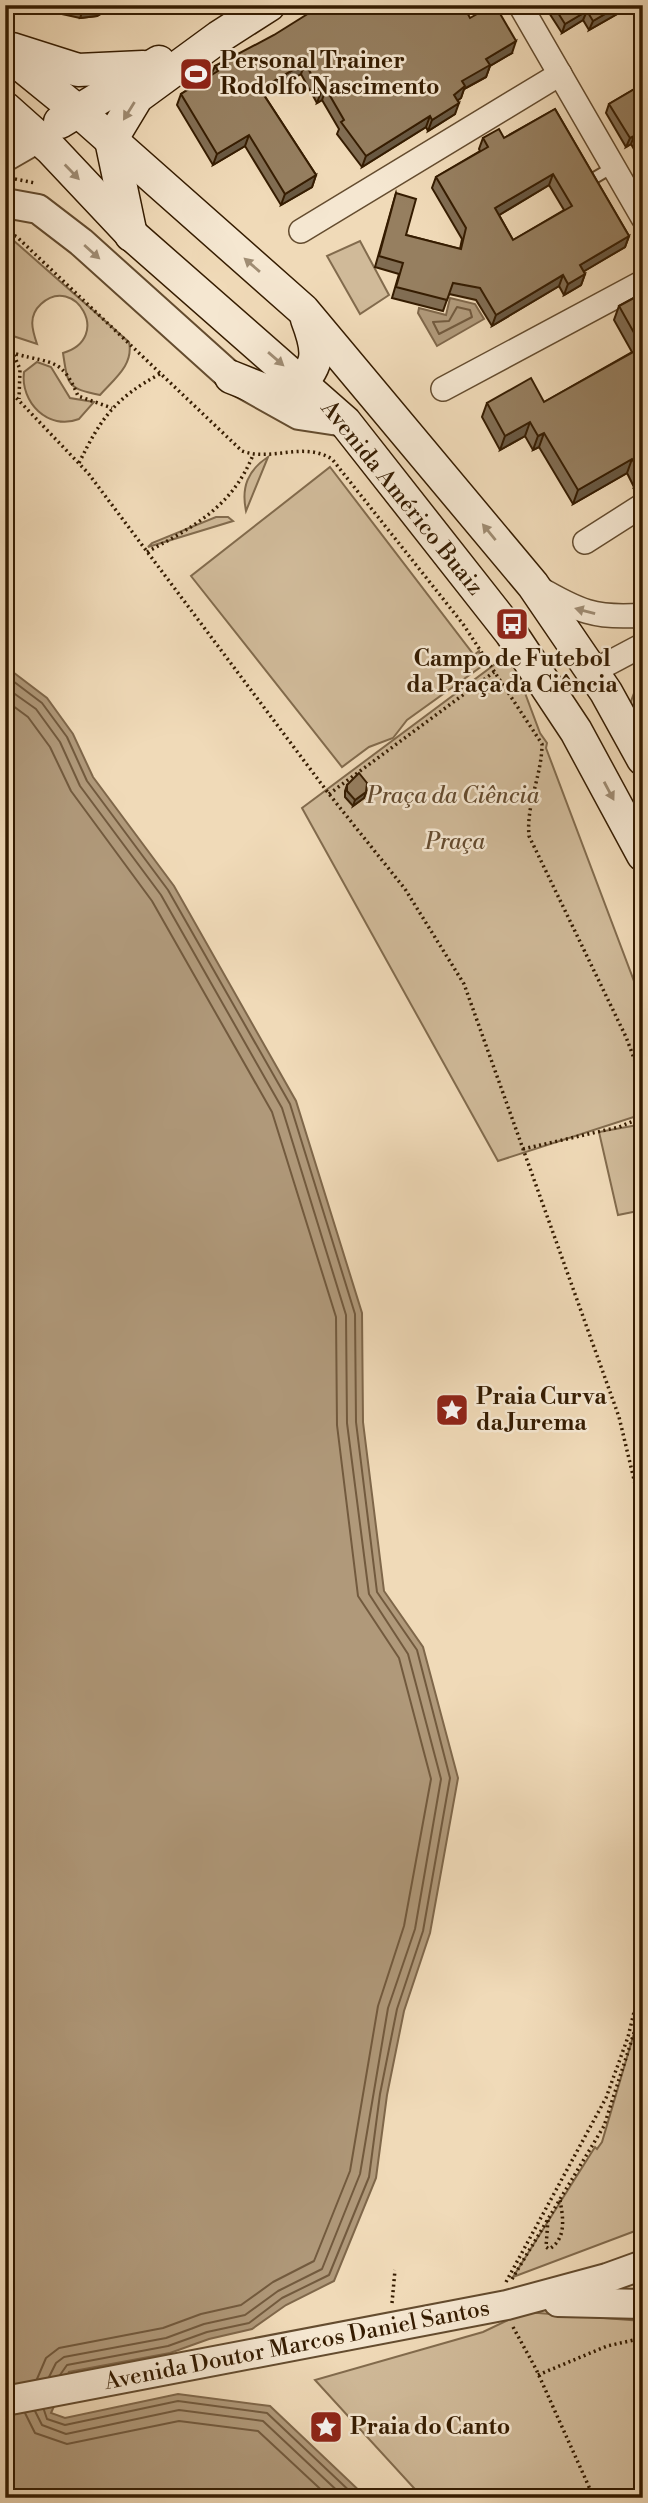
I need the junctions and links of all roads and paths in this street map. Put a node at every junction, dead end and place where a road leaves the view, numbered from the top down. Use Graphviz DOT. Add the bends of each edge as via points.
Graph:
graph roads {
  1 [pos="520,5"];
  2 [pos="266,6"];
  3 [pos="219,37"];
  4 [pos="5,46"];
  5 [pos="5,52"];
  6 [pos="148,66"];
  7 [pos="560,74"];
  8 [pos="5,108"];
  9 [pos="77,110"];
  10 [pos="38,138"];
  11 [pos="111,140"];
  12 [pos="5,157"];
  13 [pos="5,202"];
  14 [pos="643,218"];
  15 [pos="5,230"];
  16 [pos="301,230"];
  17 [pos="132,235"];
  18 [pos="643,282"];
  19 [pos="303,310"];
  20 [pos="5,335"];
  21 [pos="16,354"];
  22 [pos="160,374"];
  23 [pos="231,377"];
  24 [pos="303,382"];
  25 [pos="5,386"];
  26 [pos="443,389"];
  27 [pos="19,399"];
  28 [pos="112,408"];
  29 [pos="345,422"];
  30 [pos="253,455"];
  31 [pos="79,464"];
  32 [pos="643,506"];
  33 [pos="585,542"];
  34 [pos="146,553"];
  35 [pos="533,584"];
  36 [pos="478,589"];
  37 [pos="643,615"];
  38 [pos="643,645"];
  39 [pos="494,671"];
  40 [pos="592,672"];
  41 [pos="643,759"];
  42 [pos="329,794"];
  43 [pos="643,855"];
  44 [pos="643,1082"];
  45 [pos="643,1117"];
  46 [pos="523,1149"];
  47 [pos="643,1517"];
  48 [pos="643,1975"];
  49 [pos="643,2005"];
  50 [pos="560,2200"];
  51 [pos="548,2218"];
  52 [pos="643,2265"];
  53 [pos="395,2270"];
  54 [pos="511,2304"];
  55 [pos="643,2304"];
  56 [pos="391,2326"];
  57 [pos="643,2338"];
  58 [pos="538,2375"];
  59 [pos="5,2400"];
  60 [pos="594,2498"];
  1 -- 7 [label="street"];
  2 -- 3 [label="main road"];
  3 -- 6 [label="main road"];
  3 -- 11 [label="main road, one-way" via="137,97"];
  4 -- 6 [label="main road" via="78,70"];
  5 -- 9 [label="main road, Avenida Américo Buaiz"];
  6 -- 9 [label="main road"];
  7 -- 14 [label="street" via="605,172"];
  7 -- 16 [label="street"];
  8 -- 10 [label="main road, Avenida Américo Buaiz"];
  9 -- 10 [label="main road"];
  9 -- 11 [label="main road, Avenida Américo Buaiz"];
  10 -- 12 [label="street"];
  10 -- 17 [label="main road, Avenida Américo Buaiz, one-way"];
  11 -- 17 [label="main road"];
  19 -- 11 [label="main road, Avenida Américo Buaiz, one-way"];
  13 -- 23 [label="street, one-way" via="38,209 81,242"];
  15 -- 22 [label="path"];
  17 -- 24 [label="main road, Avenida Américo Buaiz, one-way"];
  18 -- 26 [label="street"];
  19 -- 24 [label="main road" via="318,347"];
  35 -- 19 [label="main road, Avenida Américo Buaiz, one-way"];
  20 -- 21 [label="path"];
  21 -- 27 [label="path"];
  21 -- 28 [label="path" via="61,366 69,373 78,396"];
  22 -- 28 [label="path" via="138,385"];
  22 -- 30 [label="path" via="242,451"];
  23 -- 24 [label="main road" via="279,396 292,394"];
  23 -- 29 [label="street" via="299,415"];
  24 -- 29 [label="main road, Avenida Américo Buaiz"];
  25 -- 27 [label="path"];
  27 -- 31 [label="path"];
  28 -- 31 [label="path" via="99,422"];
  29 -- 36 [label="main road, Avenida Américo Buaiz"];
  30 -- 34 [label="path" via="244,478 205,520"];
  30 -- 39 [label="path" via="310,451 332,459 430,580"];
  31 -- 34 [label="path"];
  32 -- 33 [label="street"];
  34 -- 42 [label="path"];
  37 -- 35 [label="street, one-way" via="606,617 576,610"];
  35 -- 40 [label="main road, Avenida Américo Buaiz"];
  36 -- 40 [label="main road" via="558,678 569,682"];
  36 -- 43 [label="main road, Avenida Américo Buaiz, one-way" via="576,731"];
  38 -- 40 [label="street"];
  39 -- 42 [label="path"];
  39 -- 44 [label="path" via="542,744 529,836"];
  40 -- 41 [label="main road, Avenida Américo Buaiz"];
  42 -- 46 [label="path" via="405,889 464,984"];
  45 -- 46 [label="path"];
  46 -- 47 [label="path" via="618,1417"];
  48 -- 54 [label="path" via="606,2098"];
  49 -- 50 [label="path" via="604,2126"];
  50 -- 51 [label="path"];
  50 -- 51 [label="path" via="561,2235 550,2249 546,2247"];
  51 -- 54 [label="path" via="513,2277"];
  52 -- 54 [label="street"];
  53 -- 56 [label="path"];
  54 -- 55 [label="street"];
  54 -- 56 [label="street, Avenida Doutor Marcos Daniel Santos"];
  54 -- 58 [label="path"];
  56 -- 59 [label="street, Avenida Doutor Marcos Daniel Santos"];
  57 -- 58 [label="path" via="607,2346"];
  58 -- 60 [label="path"];
}
